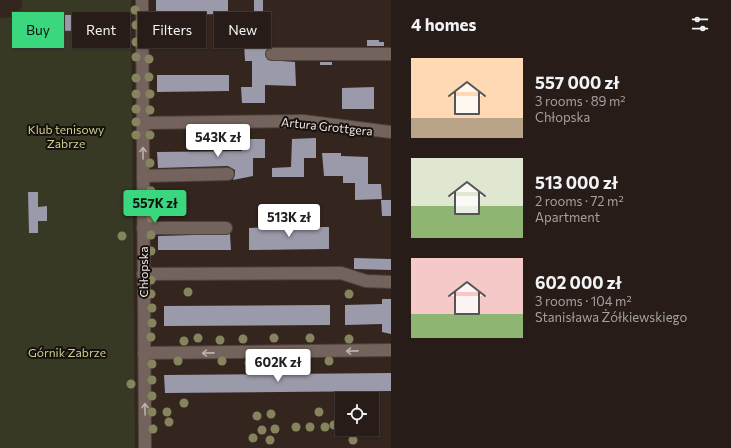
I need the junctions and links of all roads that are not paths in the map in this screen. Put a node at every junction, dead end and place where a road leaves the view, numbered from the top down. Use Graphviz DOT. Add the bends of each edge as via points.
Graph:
graph roads {
  1 [pos="142,0"];
  2 [pos="272,54"];
  3 [pos="391,54"];
  4 [pos="143,123"];
  5 [pos="391,132"];
  6 [pos="228,174"];
  7 [pos="143,176"];
  8 [pos="143,228"];
  9 [pos="226,228"];
  10 [pos="143,274"];
  11 [pos="391,282"];
  12 [pos="391,350"];
  13 [pos="144,353"];
  14 [pos="145,448"];
  1 -- 4 [label="street, Chłopska"];
  2 -- 3 [label="street"];
  4 -- 5 [label="street, Artura Grottgera" via="297,121"];
  7 -- 4 [label="street, Chłopska, one-way"];
  6 -- 7 [label="street"];
  7 -- 8 [label="street, Chłopska"];
  8 -- 9 [label="street"];
  8 -- 10 [label="street, Chłopska"];
  10 -- 11 [label="street" via="341,273 366,281"];
  10 -- 13 [label="street, Chłopska"];
  12 -- 13 [label="street, one-way"];
  14 -- 13 [label="street, Chłopska, one-way"];
}
